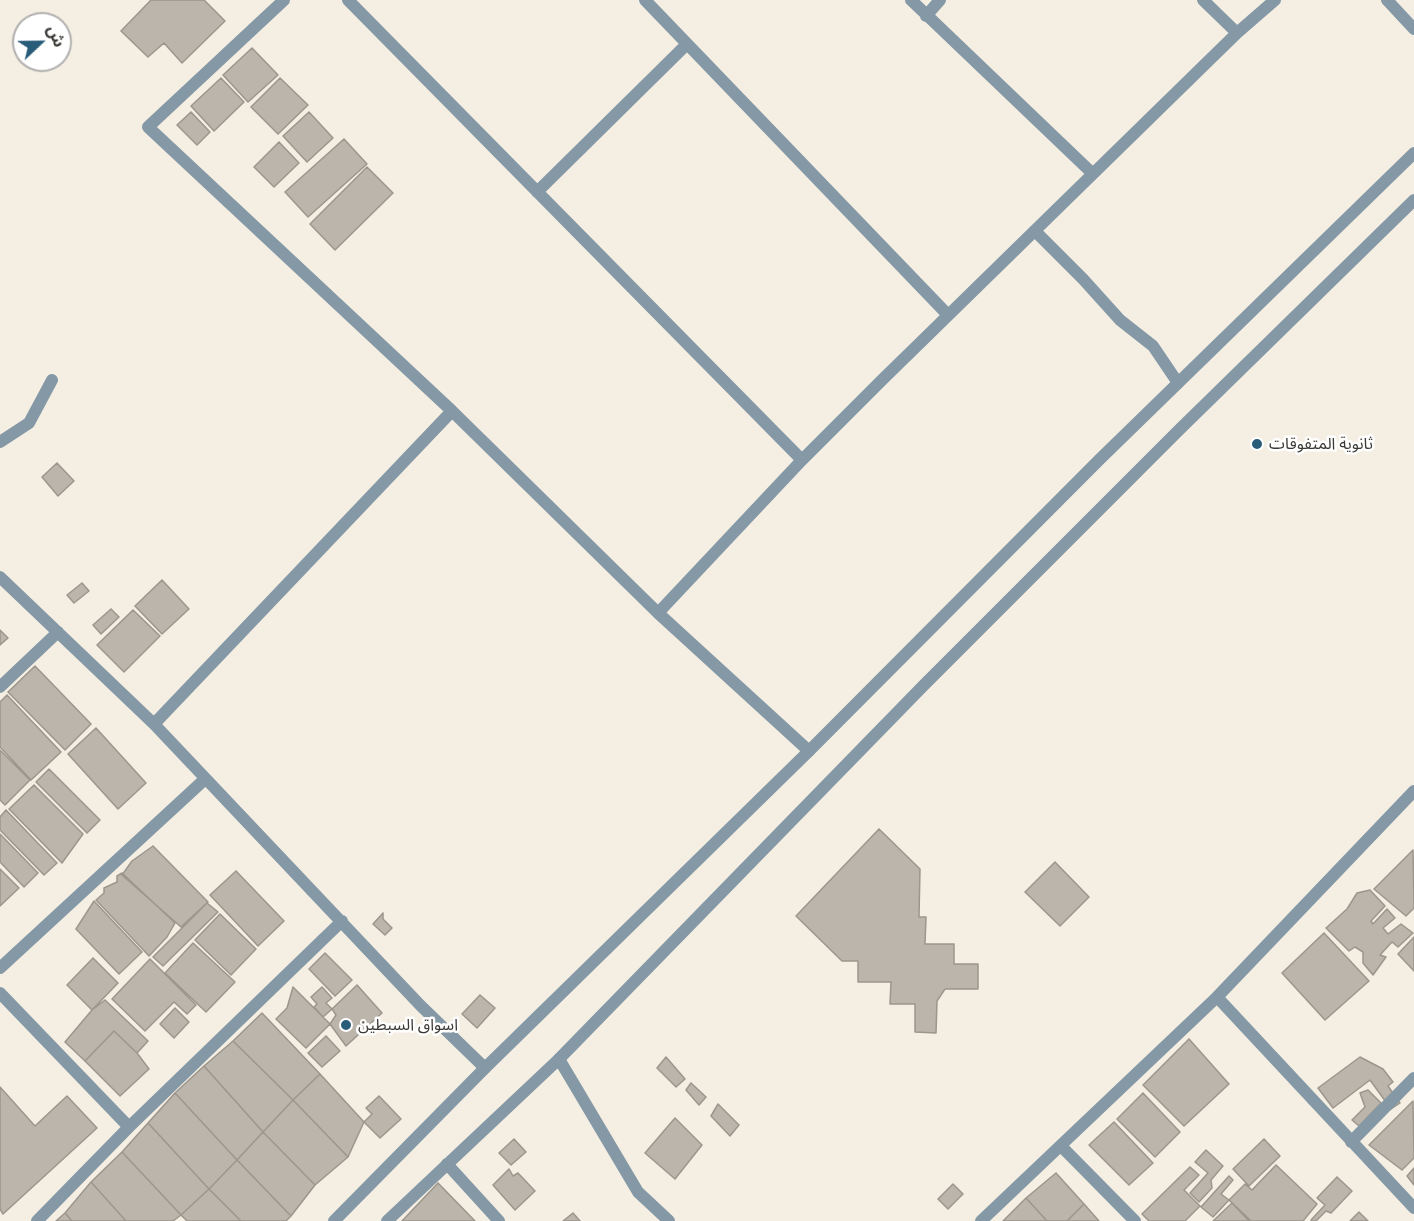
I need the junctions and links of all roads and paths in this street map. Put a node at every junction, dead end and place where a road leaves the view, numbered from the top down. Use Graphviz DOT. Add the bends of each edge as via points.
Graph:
graph roads {
  1 [pos="284,0"];
  2 [pos="348,0"];
  3 [pos="645,0"];
  4 [pos="911,0"];
  5 [pos="940,0"];
  6 [pos="1203,0"];
  7 [pos="1275,0"];
  8 [pos="1387,0"];
  9 [pos="926,16"];
  10 [pos="1414,29"];
  11 [pos="1237,33"];
  12 [pos="687,44"];
  13 [pos="1414,153"];
  14 [pos="1092,173"];
  15 [pos="537,192"];
  16 [pos="1414,201"];
  17 [pos="1035,231"];
  18 [pos="948,315"];
  19 [pos="52,380"];
  20 [pos="1178,383"];
  21 [pos="452,411"];
  22 [pos="0,442"];
  23 [pos="802,460"];
  24 [pos="0,577"];
  25 [pos="658,613"];
  26 [pos="58,632"];
  27 [pos="0,687"];
  28 [pos="154,724"];
  29 [pos="809,751"];
  30 [pos="204,780"];
  31 [pos="1414,791"];
  32 [pos="342,921"];
  33 [pos="0,968"];
  34 [pos="0,993"];
  35 [pos="1217,997"];
  36 [pos="559,1059"];
  37 [pos="485,1068"];
  38 [pos="1414,1078"];
  39 [pos="129,1127"];
  40 [pos="1351,1142"];
  41 [pos="1061,1146"];
  42 [pos="447,1164"];
  43 [pos="1414,1208"];
  44 [pos="37,1221"];
  45 [pos="334,1221"];
  46 [pos="387,1221"];
  47 [pos="498,1221"];
  48 [pos="669,1221"];
  49 [pos="981,1221"];
  50 [pos="1135,1221"];
  1 -- 21 [label="street" via="148,127"];
  2 -- 15 [label="street"];
  3 -- 12 [label="street"];
  4 -- 9 [label="street"];
  5 -- 9 [label="street"];
  6 -- 11 [label="street"];
  7 -- 11 [label="street"];
  8 -- 10 [label="street"];
  9 -- 14 [label="street"];
  11 -- 14 [label="street"];
  12 -- 15 [label="street"];
  12 -- 18 [label="street"];
  13 -- 20 [label="street"];
  14 -- 17 [label="street"];
  15 -- 23 [label="street"];
  16 -- 36 [label="street" via="924,685"];
  17 -- 18 [label="street"];
  17 -- 20 [label="street" via="1120,320 1153,346"];
  18 -- 23 [label="street"];
  19 -- 22 [label="street" via="29,423"];
  20 -- 29 [label="street"];
  21 -- 25 [label="street"];
  21 -- 28 [label="street"];
  23 -- 25 [label="street"];
  24 -- 26 [label="street"];
  25 -- 29 [label="street"];
  26 -- 27 [label="street"];
  26 -- 28 [label="street"];
  28 -- 30 [label="street"];
  29 -- 37 [label="street"];
  30 -- 32 [label="street"];
  30 -- 33 [label="street"];
  31 -- 35 [label="street"];
  32 -- 37 [label="street"];
  32 -- 39 [label="street"];
  34 -- 39 [label="street"];
  35 -- 40 [label="street"];
  35 -- 41 [label="street"];
  36 -- 42 [label="street"];
  36 -- 48 [label="street" via="639,1192"];
  37 -- 45 [label="street"];
  38 -- 40 [label="street"];
  39 -- 44 [label="street"];
  40 -- 43 [label="street"];
  41 -- 49 [label="street"];
  41 -- 50 [label="street"];
  42 -- 46 [label="street"];
  42 -- 47 [label="street"];
}
